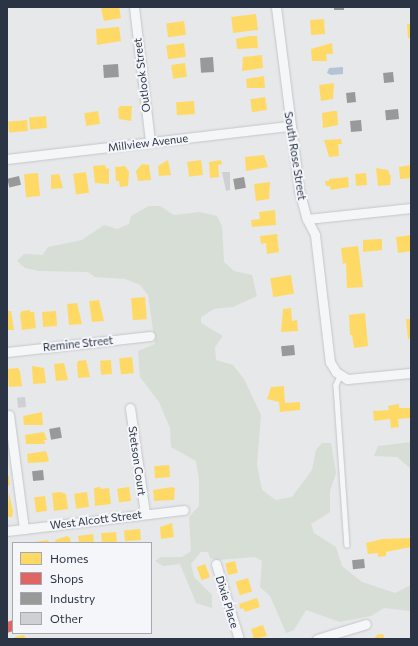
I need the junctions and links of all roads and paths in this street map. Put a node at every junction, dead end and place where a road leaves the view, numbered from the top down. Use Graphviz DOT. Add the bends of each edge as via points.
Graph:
graph roads {
  1 [pos="134,7"];
  2 [pos="276,7"];
  3 [pos="290,126"];
  4 [pos="150,142"];
  5 [pos="7,159"];
  6 [pos="411,208"];
  7 [pos="307,219"];
  8 [pos="150,336"];
  9 [pos="7,352"];
  10 [pos="411,373"];
  11 [pos="338,374"];
  12 [pos="130,408"];
  13 [pos="9,415"];
  14 [pos="184,510"];
  15 [pos="145,514"];
  16 [pos="24,529"];
  17 [pos="7,531"];
  18 [pos="347,545"];
  19 [pos="216,564"];
  20 [pos="366,624"];
  21 [pos="239,639"];
  22 [pos="317,639"];
  1 -- 4 [label="street, Outlook Street"];
  2 -- 3 [label="street, South Rose Street"];
  3 -- 4 [label="street, Millview Avenue"];
  3 -- 7 [label="street, South Rose Street" via="299,190"];
  4 -- 5 [label="street, Millview Avenue"];
  6 -- 7 [label="street"];
  7 -- 11 [label="street, South Rose Street" via="315,235 330,362"];
  8 -- 9 [label="street, Remine Street"];
  10 -- 11 [label="street" via="355,379"];
  11 -- 18 [label="lane" via="336,385"];
  12 -- 15 [label="street, Stetson Court"];
  13 -- 16 [label="street"];
  14 -- 15 [label="street, West Alcott Street"];
  15 -- 16 [label="street, West Alcott Street"];
  16 -- 17 [label="street, West Alcott Street"];
  19 -- 21 [label="street, Dixie Place"];
  20 -- 22 [label="street"];
}
